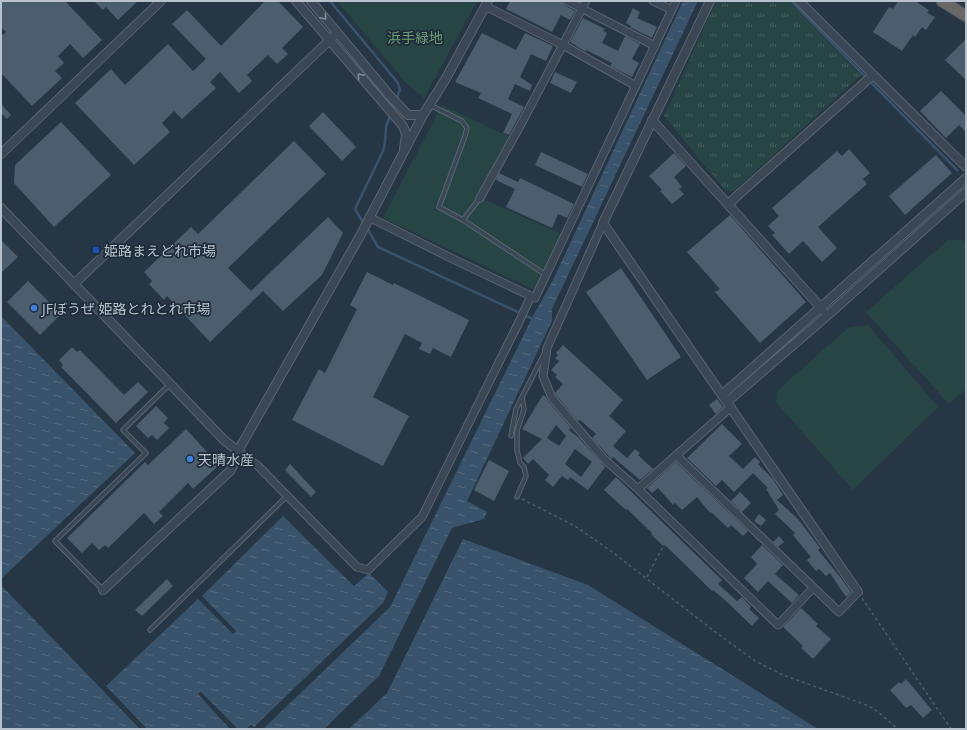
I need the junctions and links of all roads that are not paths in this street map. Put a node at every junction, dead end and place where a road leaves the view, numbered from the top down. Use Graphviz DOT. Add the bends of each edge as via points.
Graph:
graph roads {
  1 [pos="161,1"];
  2 [pos="296,1"];
  3 [pos="311,1"];
  4 [pos="567,1"];
  5 [pos="586,1"];
  6 [pos="653,1"];
  7 [pos="676,1"];
  8 [pos="710,1"];
  9 [pos="799,1"];
  10 [pos="942,1"];
  11 [pos="955,1"];
  12 [pos="486,3"];
  13 [pos="966,8"];
  14 [pos="582,9"];
  15 [pos="672,10"];
  16 [pos="966,16"];
  17 [pos="337,33"];
  18 [pos="329,40"];
  19 [pos="563,45"];
  20 [pos="655,46"];
  21 [pos="873,75"];
  22 [pos="636,86"];
  23 [pos="430,106"];
  24 [pos="423,116"];
  25 [pos="652,120"];
  26 [pos="403,126"];
  27 [pos="416,128"];
  28 [pos="404,153"];
  29 [pos="1,154"];
  30 [pos="966,166"];
  31 [pos="966,178"];
  32 [pos="966,192"];
  33 [pos="480,198"];
  34 [pos="728,204"];
  35 [pos="1,208"];
  36 [pos="370,217"];
  37 [pos="462,220"];
  38 [pos="603,223"];
  39 [pos="546,275"];
  40 [pos="74,284"];
  41 [pos="531,296"];
  42 [pos="820,307"];
  43 [pos="828,315"];
  44 [pos="547,348"];
  45 [pos="170,384"];
  46 [pos="522,397"];
  47 [pos="727,401"];
  48 [pos="510,436"];
  49 [pos="238,450"];
  50 [pos="676,455"];
  51 [pos="638,489"];
  52 [pos="287,496"];
  53 [pos="517,497"];
  54 [pos="813,588"];
  55 [pos="103,590"];
  56 [pos="858,592"];
  57 [pos="150,630"];
  1 -- 29 [label="street"];
  2 -- 18 [label="street"];
  3 -- 17 [label="street, one-way"];
  4 -- 14 [label="street"];
  5 -- 14 [label="street"];
  6 -- 15 [label="street"];
  7 -- 15 [label="street"];
  8 -- 25 [label="street"];
  9 -- 21 [label="street"];
  10 -- 16 [label="highway"];
  11 -- 13 [label="highway"];
  12 -- 19 [label="street"];
  12 -- 23 [label="street"];
  14 -- 19 [label="street"];
  14 -- 20 [label="street"];
  15 -- 20 [label="street"];
  17 -- 18 [label="street"];
  17 -- 24 [label="street" via="408,115"];
  26 -- 18 [label="street, one-way"];
  18 -- 40 [label="street"];
  19 -- 22 [label="street"];
  19 -- 33 [label="street"];
  20 -- 22 [label="street"];
  21 -- 30 [label="street"];
  21 -- 34 [label="street"];
  22 -- 39 [label="street"];
  23 -- 24 [label="street"];
  23 -- 37 [label="lane" via="462,121 467,128 439,207"];
  24 -- 27 [label="street"];
  25 -- 34 [label="street"];
  25 -- 38 [label="street"];
  26 -- 27 [label="street"];
  26 -- 28 [label="street" via="406,134"];
  27 -- 28 [label="street"];
  28 -- 36 [label="street"];
  31 -- 42 [label="street"];
  32 -- 43 [label="street"];
  33 -- 37 [label="lane"];
  34 -- 42 [label="street"];
  35 -- 40 [label="street"];
  36 -- 41 [label="street"];
  36 -- 49 [label="street"];
  37 -- 39 [label="lane"];
  38 -- 44 [label="street"];
  38 -- 47 [label="street"];
  39 -- 41 [label="street" via="535,298"];
  40 -- 45 [label="street"];
  41 -- 52 [label="street" via="422,517 368,570 357,567"];
  42 -- 43 [label="street"];
  42 -- 47 [label="street"];
  43 -- 47 [label="street"];
  44 -- 46 [label="lane"];
  44 -- 51 [label="street" via="543,376 552,398 604,459"];
  45 -- 49 [label="street" via="224,440"];
  45 -- 55 [label="lane" via="123,430 146,453 55,541"];
  46 -- 48 [label="lane" via="516,409"];
  46 -- 53 [label="lane" via="524,409 517,432 517,450 526,476"];
  47 -- 50 [label="street"];
  47 -- 56 [label="street"];
  49 -- 52 [label="street" via="257,465"];
  49 -- 55 [label="street" via="230,471"];
  50 -- 51 [label="street"];
  50 -- 54 [label="street"];
  51 -- 54 [label="street" via="778,625"];
  52 -- 57 [label="lane"];
  54 -- 56 [label="street" via="839,612"];
}
